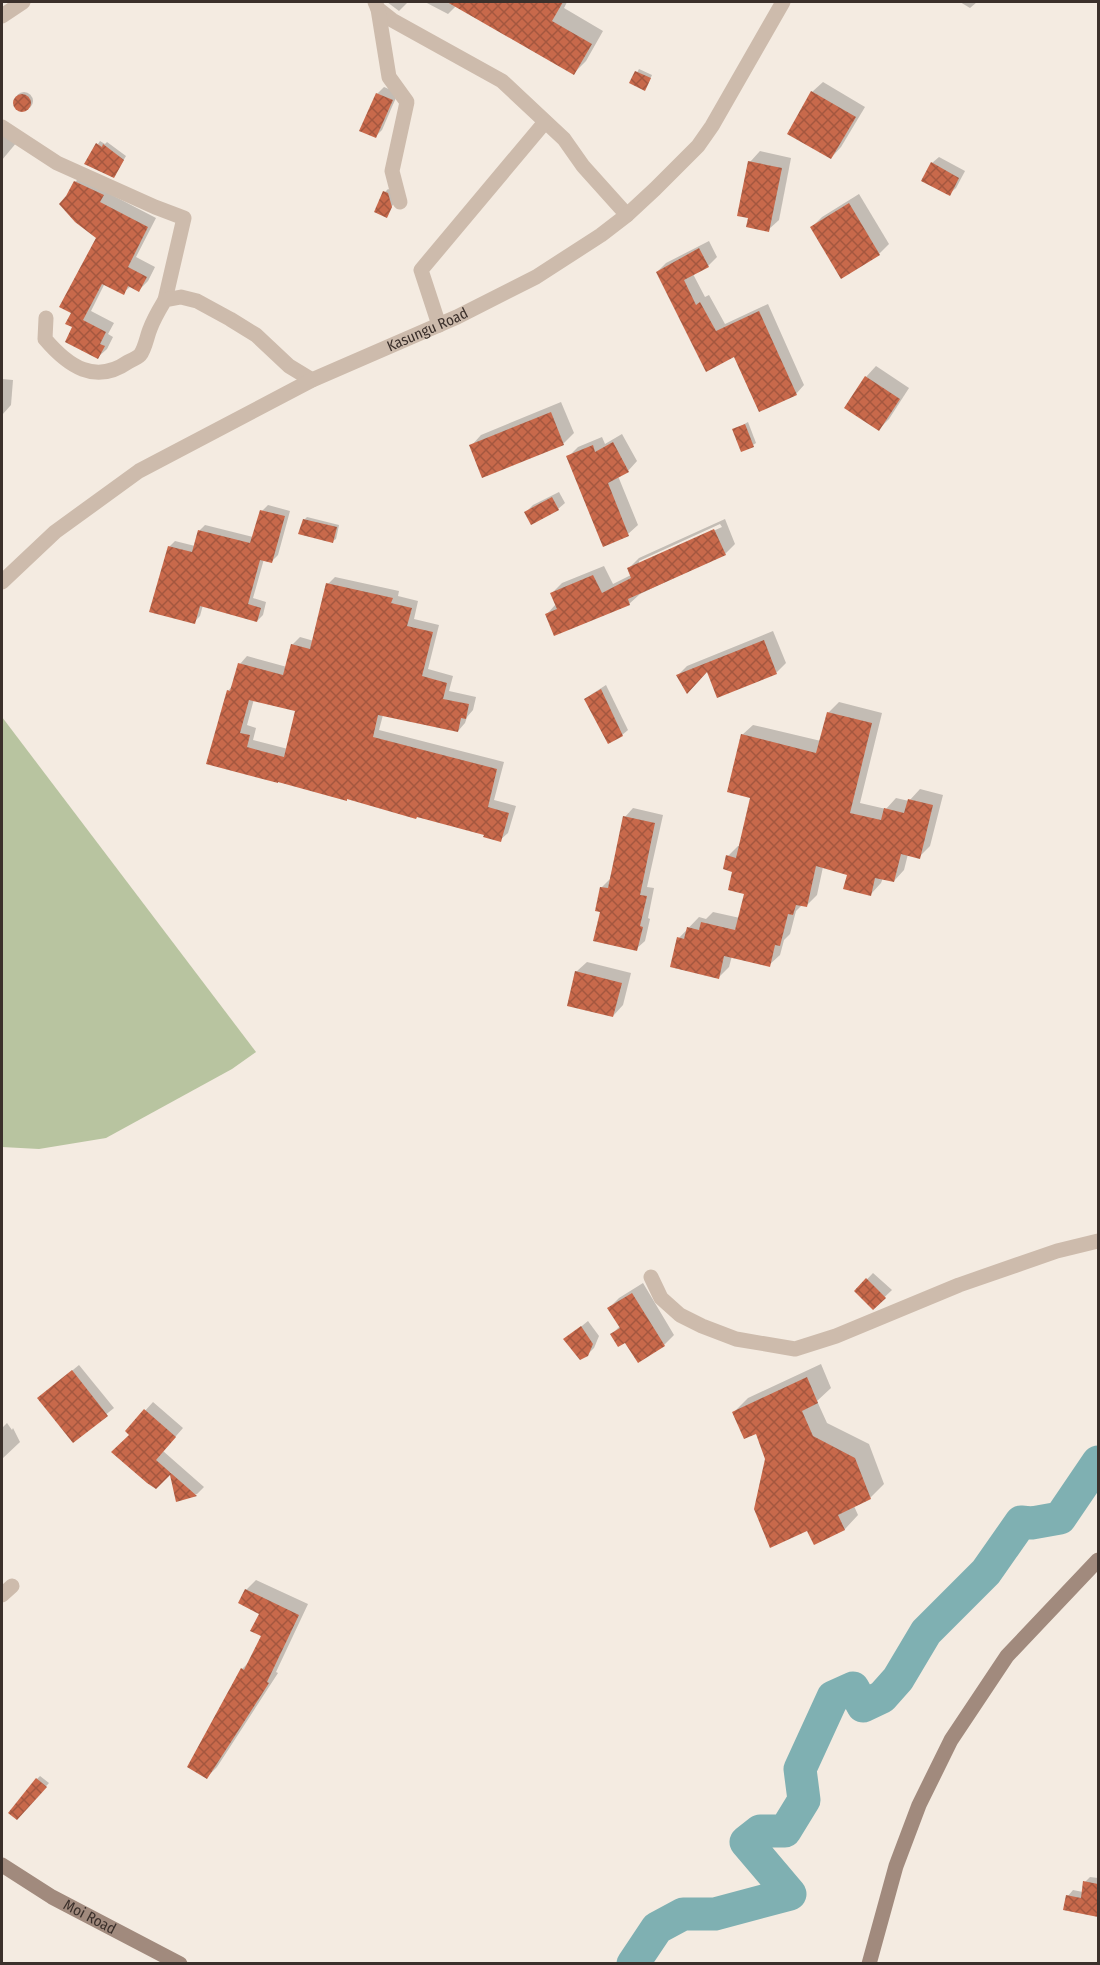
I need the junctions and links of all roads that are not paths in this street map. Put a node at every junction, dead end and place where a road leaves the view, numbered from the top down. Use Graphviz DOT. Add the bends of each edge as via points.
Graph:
graph roads {
  1 [pos="23,2"];
  2 [pos="783,2"];
  3 [pos="376,5"];
  4 [pos="2,16"];
  5 [pos="545,122"];
  6 [pos="2,127"];
  7 [pos="400,202"];
  8 [pos="627,215"];
  9 [pos="165,300"];
  10 [pos="46,318"];
  11 [pos="439,325"];
  12 [pos="312,380"];
  13 [pos="2,582"];
  14 [pos="1098,1241"];
  15 [pos="651,1277"];
  16 [pos="1098,1560"];
  17 [pos="2,1865"];
  18 [pos="180,1964"];
  19 [pos="869,1964"];
  1 -- 4 [label="street"];
  2 -- 8 [label="street, Kasungu Road" via="698,146"];
  3 -- 5 [label="street" via="392,20 502,81"];
  3 -- 7 [label="street" via="389,77 407,102 392,171"];
  5 -- 8 [label="street"];
  5 -- 11 [label="street" via="421,270"];
  6 -- 9 [label="street" via="57,163 184,218"];
  8 -- 11 [label="street, Kasungu Road" via="536,277"];
  9 -- 10 [label="street" via="141,354 105,373 73,366 55,351 45,339"];
  9 -- 12 [label="street" via="181,297 230,319"];
  11 -- 12 [label="street, Kasungu Road"];
  12 -- 13 [label="street, Kasungu Road" via="139,471 55,532"];
  14 -- 15 [label="street" via="959,1285 795,1349 736,1339 680,1315 661,1298"];
  16 -- 19 [label="main road" via="1007,1656 951,1740 896,1866"];
  17 -- 18 [label="main road, Moi Road" via="52,1897"];
}
